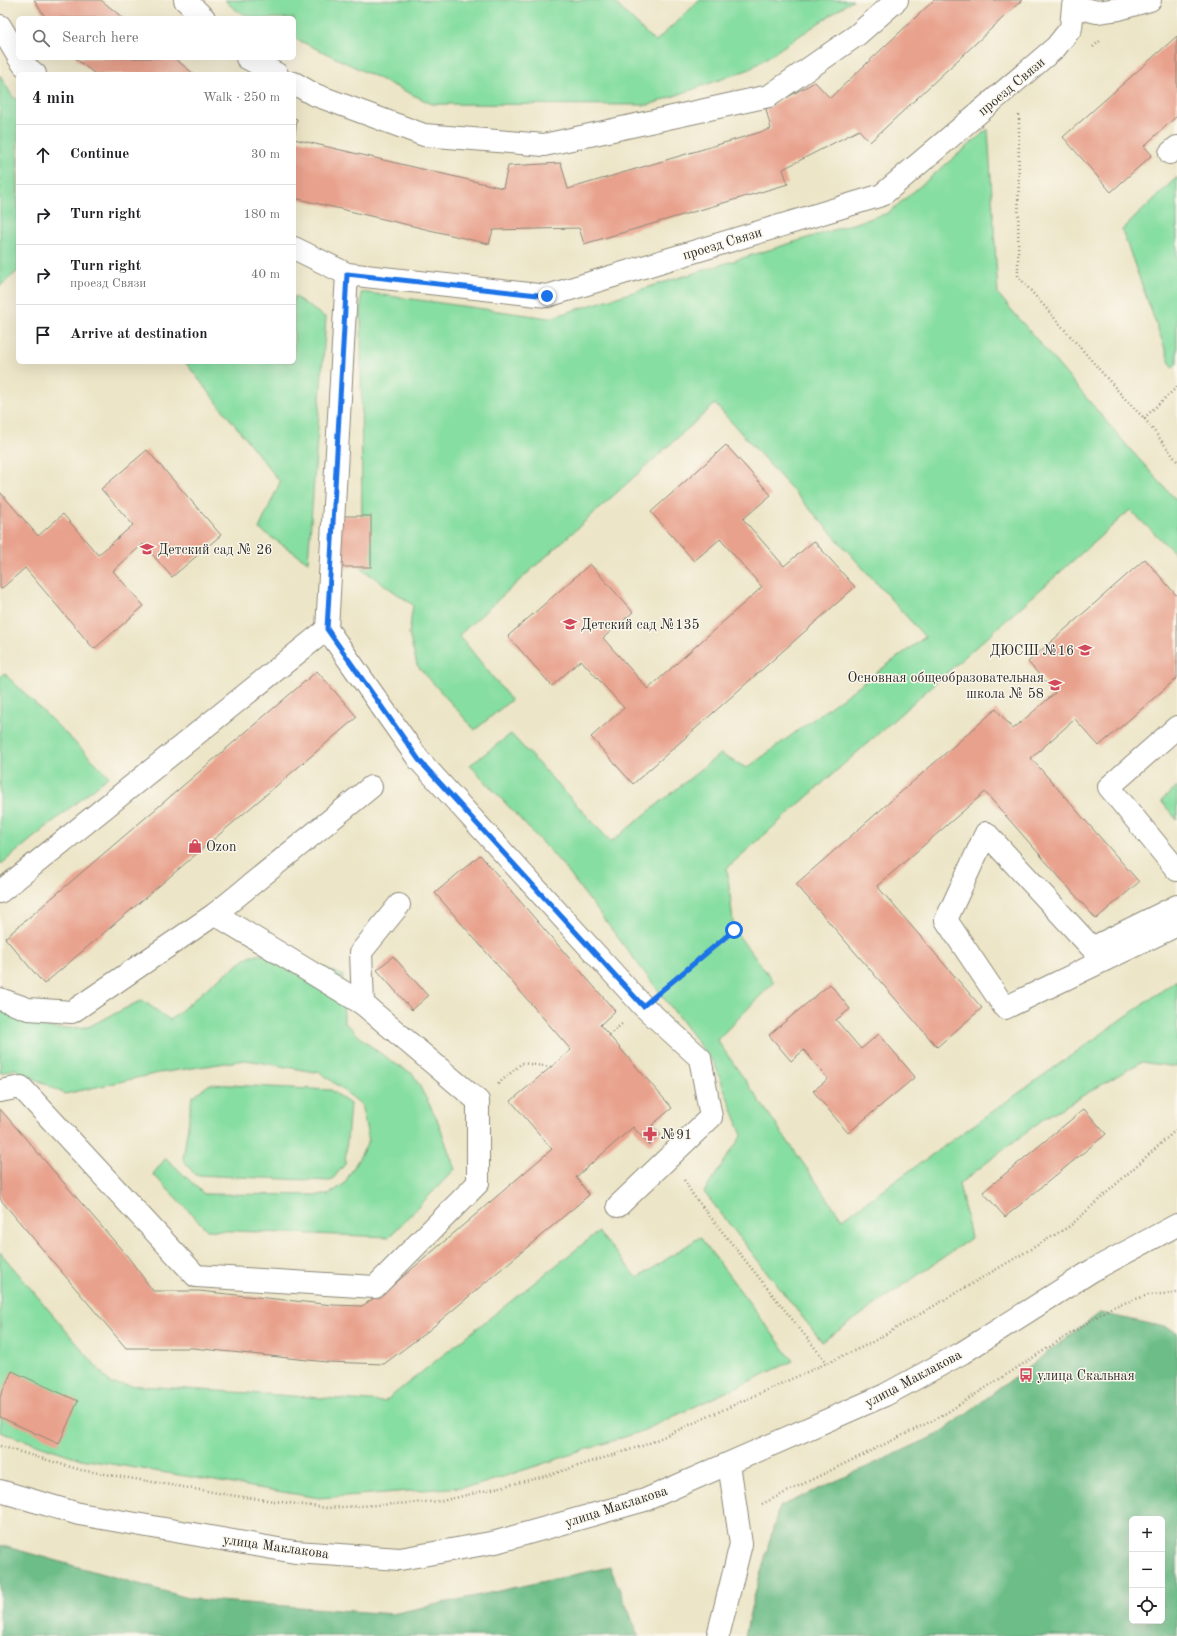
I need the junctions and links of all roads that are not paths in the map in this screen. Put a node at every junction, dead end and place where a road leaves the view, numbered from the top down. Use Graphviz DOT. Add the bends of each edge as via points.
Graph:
graph roads {
  1 [pos="185,0"];
  2 [pos="897,0"];
  3 [pos="1150,0"];
  4 [pos="1070,3"];
  5 [pos="202,16"];
  6 [pos="0,26"];
  7 [pos="16,52"];
  8 [pos="21,60"];
  9 [pos="251,60"];
  10 [pos="33,72"];
  11 [pos="273,72"];
  12 [pos="296,85"];
  13 [pos="296,249"];
  14 [pos="347,274"];
  15 [pos="327,629"];
  16 [pos="1177,727"];
  17 [pos="371,786"];
  18 [pos="1177,870"];
  19 [pos="0,892"];
  20 [pos="399,905"];
  21 [pos="1177,906"];
  22 [pos="215,914"];
  23 [pos="1177,926"];
  24 [pos="0,999"];
  25 [pos="363,1004"];
  26 [pos="0,1091"];
  27 [pos="618,1206"];
  28 [pos="1177,1225"];
  29 [pos="728,1464"];
  30 [pos="0,1491"];
  31 [pos="718,1636"];
  1 -- 5 [label="street"];
  2 -- 12 [label="street" via="857,35 769,96 544,146 424,135 313,94"];
  3 -- 4 [label="street, проезд Связи" via="1097,12"];
  4 -- 14 [label="street, проезд Связи" via="1071,28 1056,47 882,195 547,296"];
  6 -- 7 [label="street"];
  8 -- 10 [label="street"];
  9 -- 11 [label="street"];
  13 -- 14 [label="street, проезд Связи"];
  14 -- 15 [label="street"];
  15 -- 19 [label="street"];
  15 -- 27 [label="street" via="419,760 643,1006 700,1058 711,1117"];
  16 -- 18 [label="street" via="1109,787"];
  17 -- 22 [label="street"];
  20 -- 25 [label="street" via="361,952"];
  21 -- 23 [label="street" via="1092,948 986,833 946,920 1005,1008"];
  22 -- 24 [label="street" via="72,1012 28,1009"];
  22 -- 25 [label="street"];
  25 -- 26 [label="street" via="478,1101 478,1183 375,1287 196,1276 20,1087"];
  28 -- 29 [label="street, улица Маклакова" via="1093,1270 962,1353 885,1395"];
  29 -- 30 [label="street, улица Маклакова" via="645,1500 496,1542 400,1558 295,1552 79,1514"];
  29 -- 31 [label="street" via="741,1544"];
}
